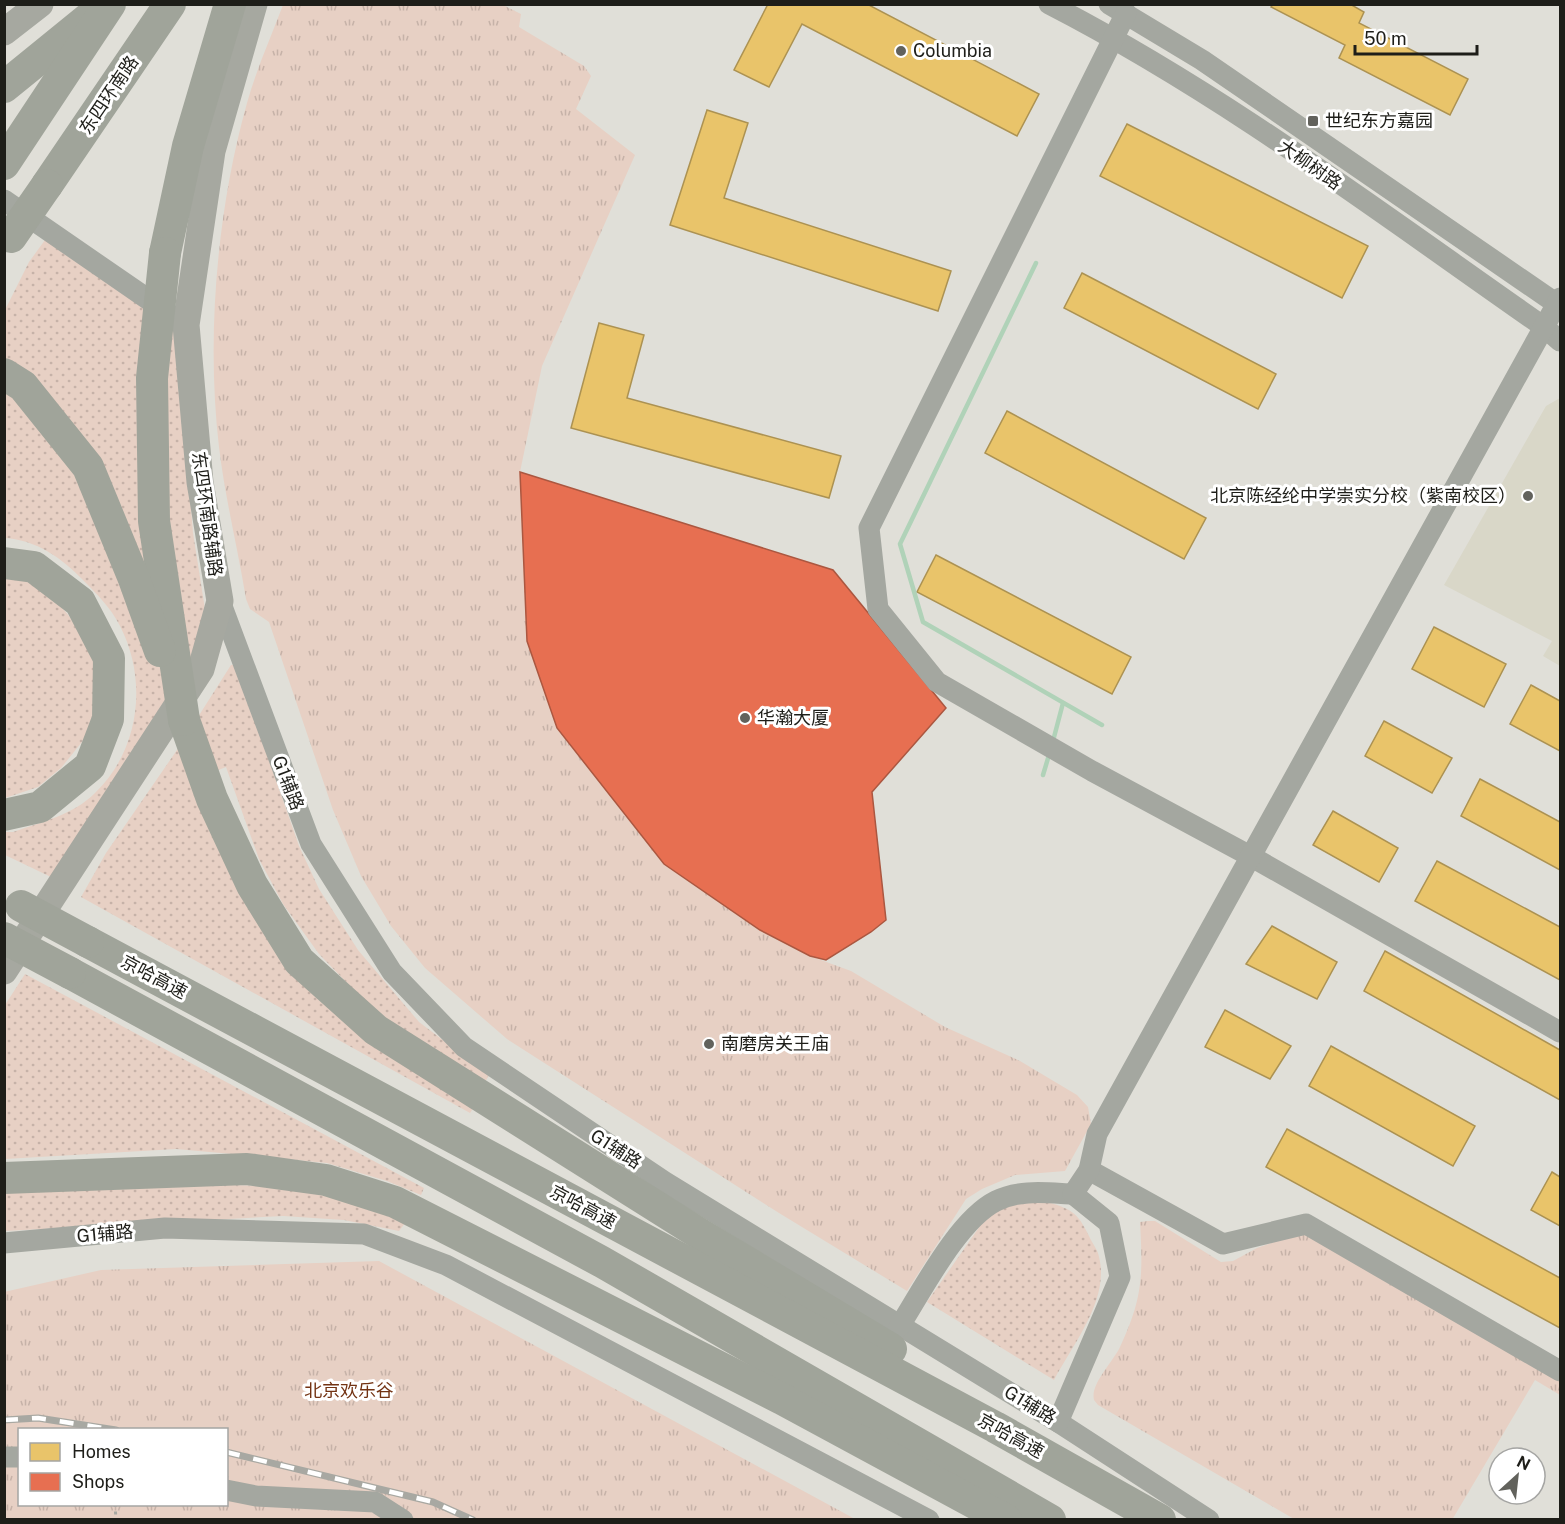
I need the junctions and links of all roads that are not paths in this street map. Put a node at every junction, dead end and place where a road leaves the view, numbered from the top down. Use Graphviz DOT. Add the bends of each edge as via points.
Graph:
graph roads {
  1 [pos="40,4"];
  2 [pos="108,4"];
  3 [pos="170,4"];
  4 [pos="230,4"];
  5 [pos="254,4"];
  6 [pos="1049,4"];
  7 [pos="1117,9"];
  8 [pos="4,32"];
  9 [pos="1113,37"];
  10 [pos="4,87"];
  11 [pos="8,160"];
  12 [pos="4,200"];
  13 [pos="8,242"];
  14 [pos="1559,302"];
  15 [pos="186,325"];
  16 [pos="1544,327"];
  17 [pos="1560,341"];
  18 [pos="4,374"];
  19 [pos="4,563"];
  20 [pos="220,601"];
  21 [pos="184,720"];
  22 [pos="4,815"];
  23 [pos="1252,856"];
  24 [pos="13,901"];
  25 [pos="4,938"];
  26 [pos="4,971"];
  27 [pos="1560,1032"];
  28 [pos="1089,1170"];
  29 [pos="4,1178"];
  30 [pos="1073,1194"];
  31 [pos="4,1243"];
  32 [pos="899,1327"];
  33 [pos="1560,1371"];
  34 [pos="1058,1422"];
  35 [pos="994,1427"];
  36 [pos="228,1490"];
  37 [pos="403,1520"];
  38 [pos="929,1520"];
  39 [pos="1006,1520"];
  40 [pos="1050,1520"];
  41 [pos="1160,1520"];
  42 [pos="1209,1520"];
  1 -- 8 [label="main road"];
  2 -- 10 [label="highway"];
  2 -- 11 [label="highway"];
  3 -- 13 [label="highway, 东四环南路, bridge"];
  4 -- 21 [label="highway, bridge" via="188,146 165,253 152,378 154,521"];
  5 -- 15 [label="main road, 东四环南路辅路" via="212,151"];
  6 -- 9 [label="street, 大柳树路"];
  7 -- 9 [label="street"];
  7 -- 14 [label="street, 大柳树路" via="1211,66"];
  9 -- 16 [label="street, 大柳树路" via="1226,106"];
  9 -- 23 [label="street" via="869,528 878,609 937,682"];
  12 -- 15 [label="street"];
  14 -- 16 [label="street"];
  15 -- 20 [label="main road, 东四环南路辅路" via="200,482"];
  16 -- 17 [label="street, 大柳树路"];
  16 -- 23 [label="street"];
  18 -- 21 [label="highway, bridge" via="23,386 88,467 134,579"];
  19 -- 22 [label="highway" via="34,567 80,602 109,658 108,719 90,766 40,807"];
  20 -- 26 [label="main road, 东四环南路辅路" via="201,669"];
  20 -- 32 [label="street, G1辅路" via="311,844 392,972 464,1047 665,1182"];
  21 -- 35 [label="highway" via="212,799 252,885 299,961 376,1030 905,1358"];
  23 -- 27 [label="street"];
  23 -- 28 [label="street" via="1097,1134"];
  24 -- 35 [label="highway, 京哈高速, bridge"];
  25 -- 40 [label="highway, 京哈高速, bridge" via="602,1262"];
  28 -- 30 [label="street"];
  28 -- 33 [label="street" via="1223,1244 1306,1224"];
  29 -- 39 [label="highway" via="247,1169 326,1180 395,1202 782,1399"];
  30 -- 32 [label="street" via="1031,1192 997,1200 973,1216"];
  30 -- 34 [label="street" via="1109,1224 1120,1277"];
  31 -- 38 [label="street, G1辅路" via="165,1228 364,1234 446,1265"];
  32 -- 34 [label="street, G1辅路"];
  34 -- 42 [label="street, G1辅路"];
  35 -- 41 [label="highway, 京哈高速"];
  36 -- 37 [label="street" via="256,1496 375,1502"];
}
